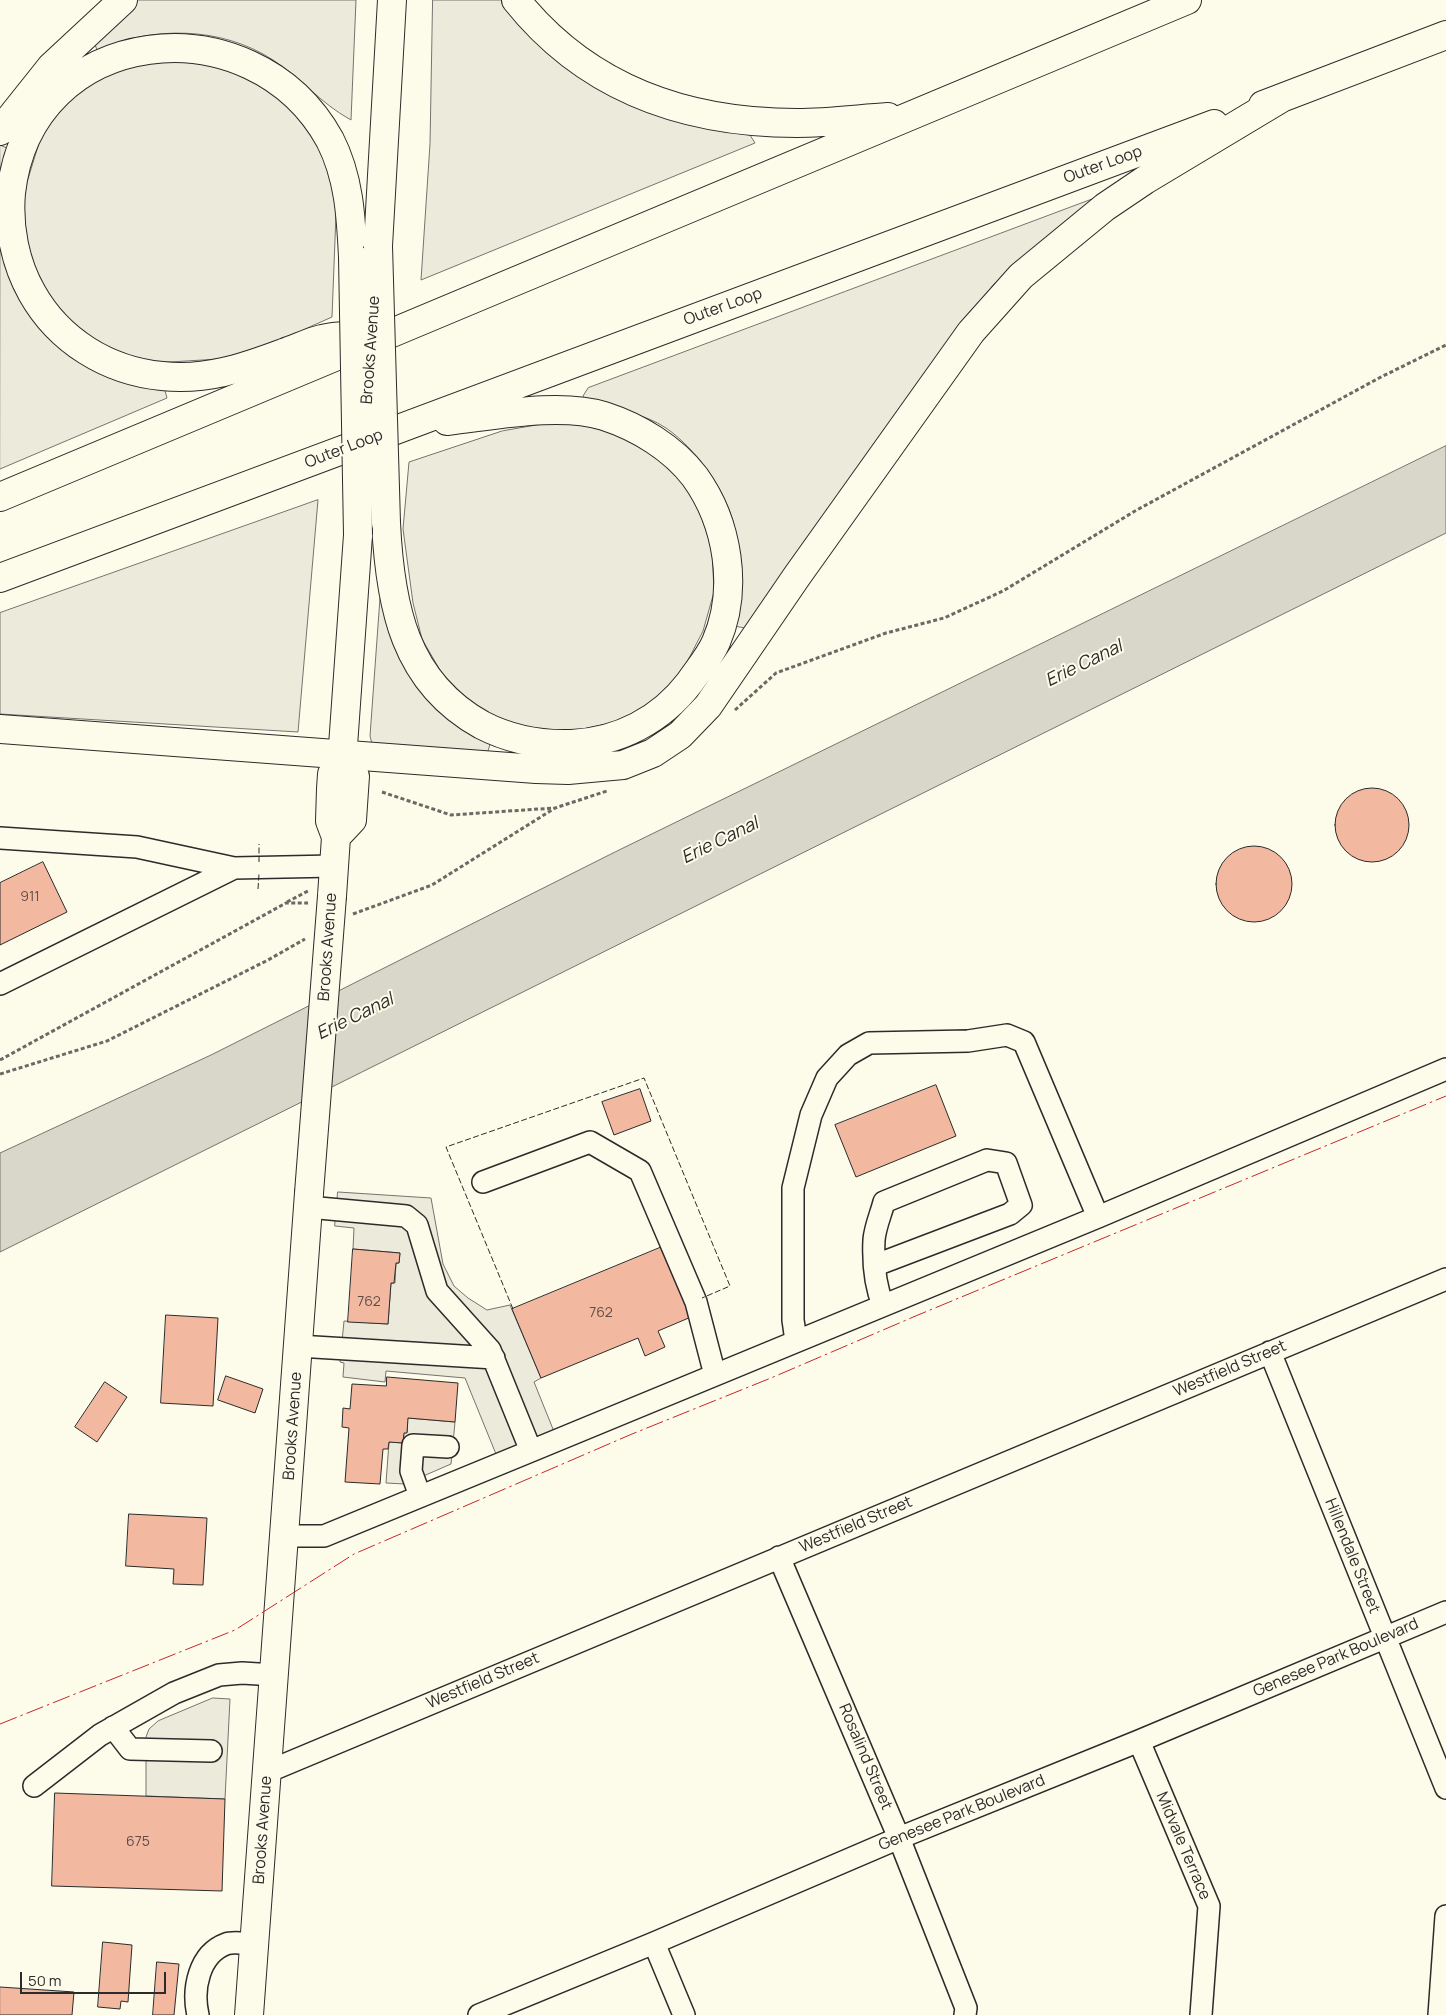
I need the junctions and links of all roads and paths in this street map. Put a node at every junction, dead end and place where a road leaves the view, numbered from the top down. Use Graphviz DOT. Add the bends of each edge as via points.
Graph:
graph roads {
  1 [pos="123,0"];
  2 [pos="392,0"];
  3 [pos="516,0"];
  4 [pos="1187,0"];
  5 [pos="1446,35"];
  6 [pos="1280,99"];
  7 [pos="910,116"];
  8 [pos="0,131"];
  9 [pos="378,246"];
  10 [pos="398,331"];
  11 [pos="408,425"];
  12 [pos="0,498"];
  13 [pos="358,535"];
  14 [pos="0,578"];
  15 [pos="0,729"];
  16 [pos="342,758"];
  17 [pos="382,792"];
  18 [pos="555,808"];
  19 [pos="0,838"];
  20 [pos="334,866"];
  21 [pos="234,868"];
  22 [pos="316,896"];
  23 [pos="286,903"];
  24 [pos="0,984"];
  25 [pos="0,1060"];
  26 [pos="1446,1070"];
  27 [pos="483,1182"];
  28 [pos="309,1200"];
  29 [pos="1098,1217"];
  30 [pos="876,1265"];
  31 [pos="1446,1279"];
  32 [pos="883,1305"];
  33 [pos="796,1341"];
  34 [pos="298,1346"];
  35 [pos="1270,1352"];
  36 [pos="494,1358"];
  37 [pos="715,1374"];
  38 [pos="448,1447"];
  39 [pos="531,1451"];
  40 [pos="420,1496"];
  41 [pos="285,1536"];
  42 [pos="779,1557"];
  43 [pos="1446,1612"];
  44 [pos="1384,1638"];
  45 [pos="274,1675"];
  46 [pos="113,1727"];
  47 [pos="1139,1741"];
  48 [pos="211,1751"];
  49 [pos="267,1772"];
  50 [pos="34,1786"];
  51 [pos="1446,1788"];
  52 [pos="900,1838"];
  53 [pos="1446,1916"];
  54 [pos="654,1943"];
  55 [pos="254,1944"];
  56 [pos="198,2015"];
  57 [pos="249,2015"];
  58 [pos="479,2015"];
  59 [pos="684,2015"];
  60 [pos="965,2015"];
  61 [pos="1201,2015"];
  62 [pos="1439,2015"];
  1 -- 8 [label="main road" via="51,67"];
  2 -- 9 [label="main road, Brooks Avenue"];
  3 -- 7 [label="main road" via="536,25 603,77 658,102 726,118 798,123"];
  4 -- 7 [label="main road"];
  5 -- 6 [label="main road, Outer Loop"];
  6 -- 11 [label="main road, Outer Loop"];
  6 -- 16 [label="main road" via="1104,207 1021,276 971,332 708,706 680,735 653,753 623,765 568,770"];
  7 -- 10 [label="main road"];
  9 -- 11 [label="main road, bridge" via="388,561 402,632 415,658 458,709 480,724 528,741 575,744 599,740 644,724 664,710 684,690 716,642 729,584 719,524 694,476 649,436 603,416 545,411"];
  9 -- 13 [label="main road, Brooks Avenue, bridge"];
  10 -- 12 [label="main road"];
  10 -- 13 [label="main road, bridge" via="322,339 241,369 210,376 164,377 139,373 93,355 61,331 44,312 19,262 12,231 10,200 15,171 25,142 41,113 61,89 95,64 118,53 159,43 186,42 250,59 274,74 300,97 323,127 336,152 350,208 353,257"];
  11 -- 14 [label="main road, Outer Loop"];
  13 -- 16 [label="main road, Brooks Avenue"];
  15 -- 16 [label="main road"];
  16 -- 20 [label="main road, Brooks Avenue" via="332,774 330,821 336,837"];
  17 -- 18 [label="path" via="451,814"];
  19 -- 21 [label="street" via="137,847"];
  20 -- 21 [label="street"];
  20 -- 22 [label="main road, Brooks Avenue"];
  21 -- 24 [label="street"];
  22 -- 23 [label="path"];
  22 -- 23 [label="path"];
  22 -- 28 [label="main road, Brooks Avenue, bridge"];
  23 -- 25 [label="path"];
  26 -- 29 [label="street"];
  27 -- 37 [label="street" via="590,1142 640,1172 696,1302"];
  28 -- 34 [label="main road, Brooks Avenue"];
  28 -- 36 [label="street" via="406,1216 418,1225 437,1291"];
  29 -- 32 [label="street"];
  29 -- 33 [label="street" via="1024,1042 1007,1035 968,1041 869,1043 848,1054 827,1078 811,1115 793,1188 793,1320"];
  30 -- 30 [label="street" via="874,1239 884,1202 987,1160 1006,1163 1021,1205 1010,1214"];
  30 -- 32 [label="street" via="877,1288"];
  31 -- 35 [label="street, Westfield Street"];
  32 -- 33 [label="street"];
  33 -- 37 [label="street"];
  34 -- 36 [label="street"];
  34 -- 41 [label="main road, Brooks Avenue"];
  35 -- 42 [label="street, Westfield Street"];
  35 -- 44 [label="street, Hillendale Street"];
  36 -- 39 [label="street"];
  37 -- 39 [label="street"];
  38 -- 40 [label="street" via="413,1445 411,1471"];
  39 -- 40 [label="street"];
  40 -- 41 [label="street" via="324,1536"];
  41 -- 45 [label="main road, Brooks Avenue"];
  42 -- 49 [label="street, Westfield Street"];
  42 -- 52 [label="street, Rosalind Street"];
  43 -- 44 [label="street, Genesee Park Boulevard"];
  44 -- 47 [label="street, Genesee Park Boulevard"];
  44 -- 51 [label="street, Hillendale Street"];
  45 -- 46 [label="street" via="242,1673 219,1676 174,1693"];
  45 -- 49 [label="main road, Brooks Avenue"];
  46 -- 48 [label="street" via="130,1750"];
  46 -- 50 [label="street"];
  47 -- 52 [label="street, Genesee Park Boulevard"];
  47 -- 61 [label="street, Midvale Terrace" via="1209,1906"];
  49 -- 55 [label="main road, Brooks Avenue"];
  52 -- 54 [label="street, Genesee Park Boulevard"];
  52 -- 60 [label="street, Rosalind Street" via="966,2008"];
  53 -- 62 [label="street"];
  54 -- 58 [label="street, Genesee Park Boulevard"];
  54 -- 59 [label="street"];
  55 -- 56 [label="street" via="228,1943 211,1952 198,1975"];
  55 -- 57 [label="main road, Brooks Avenue"];
}
